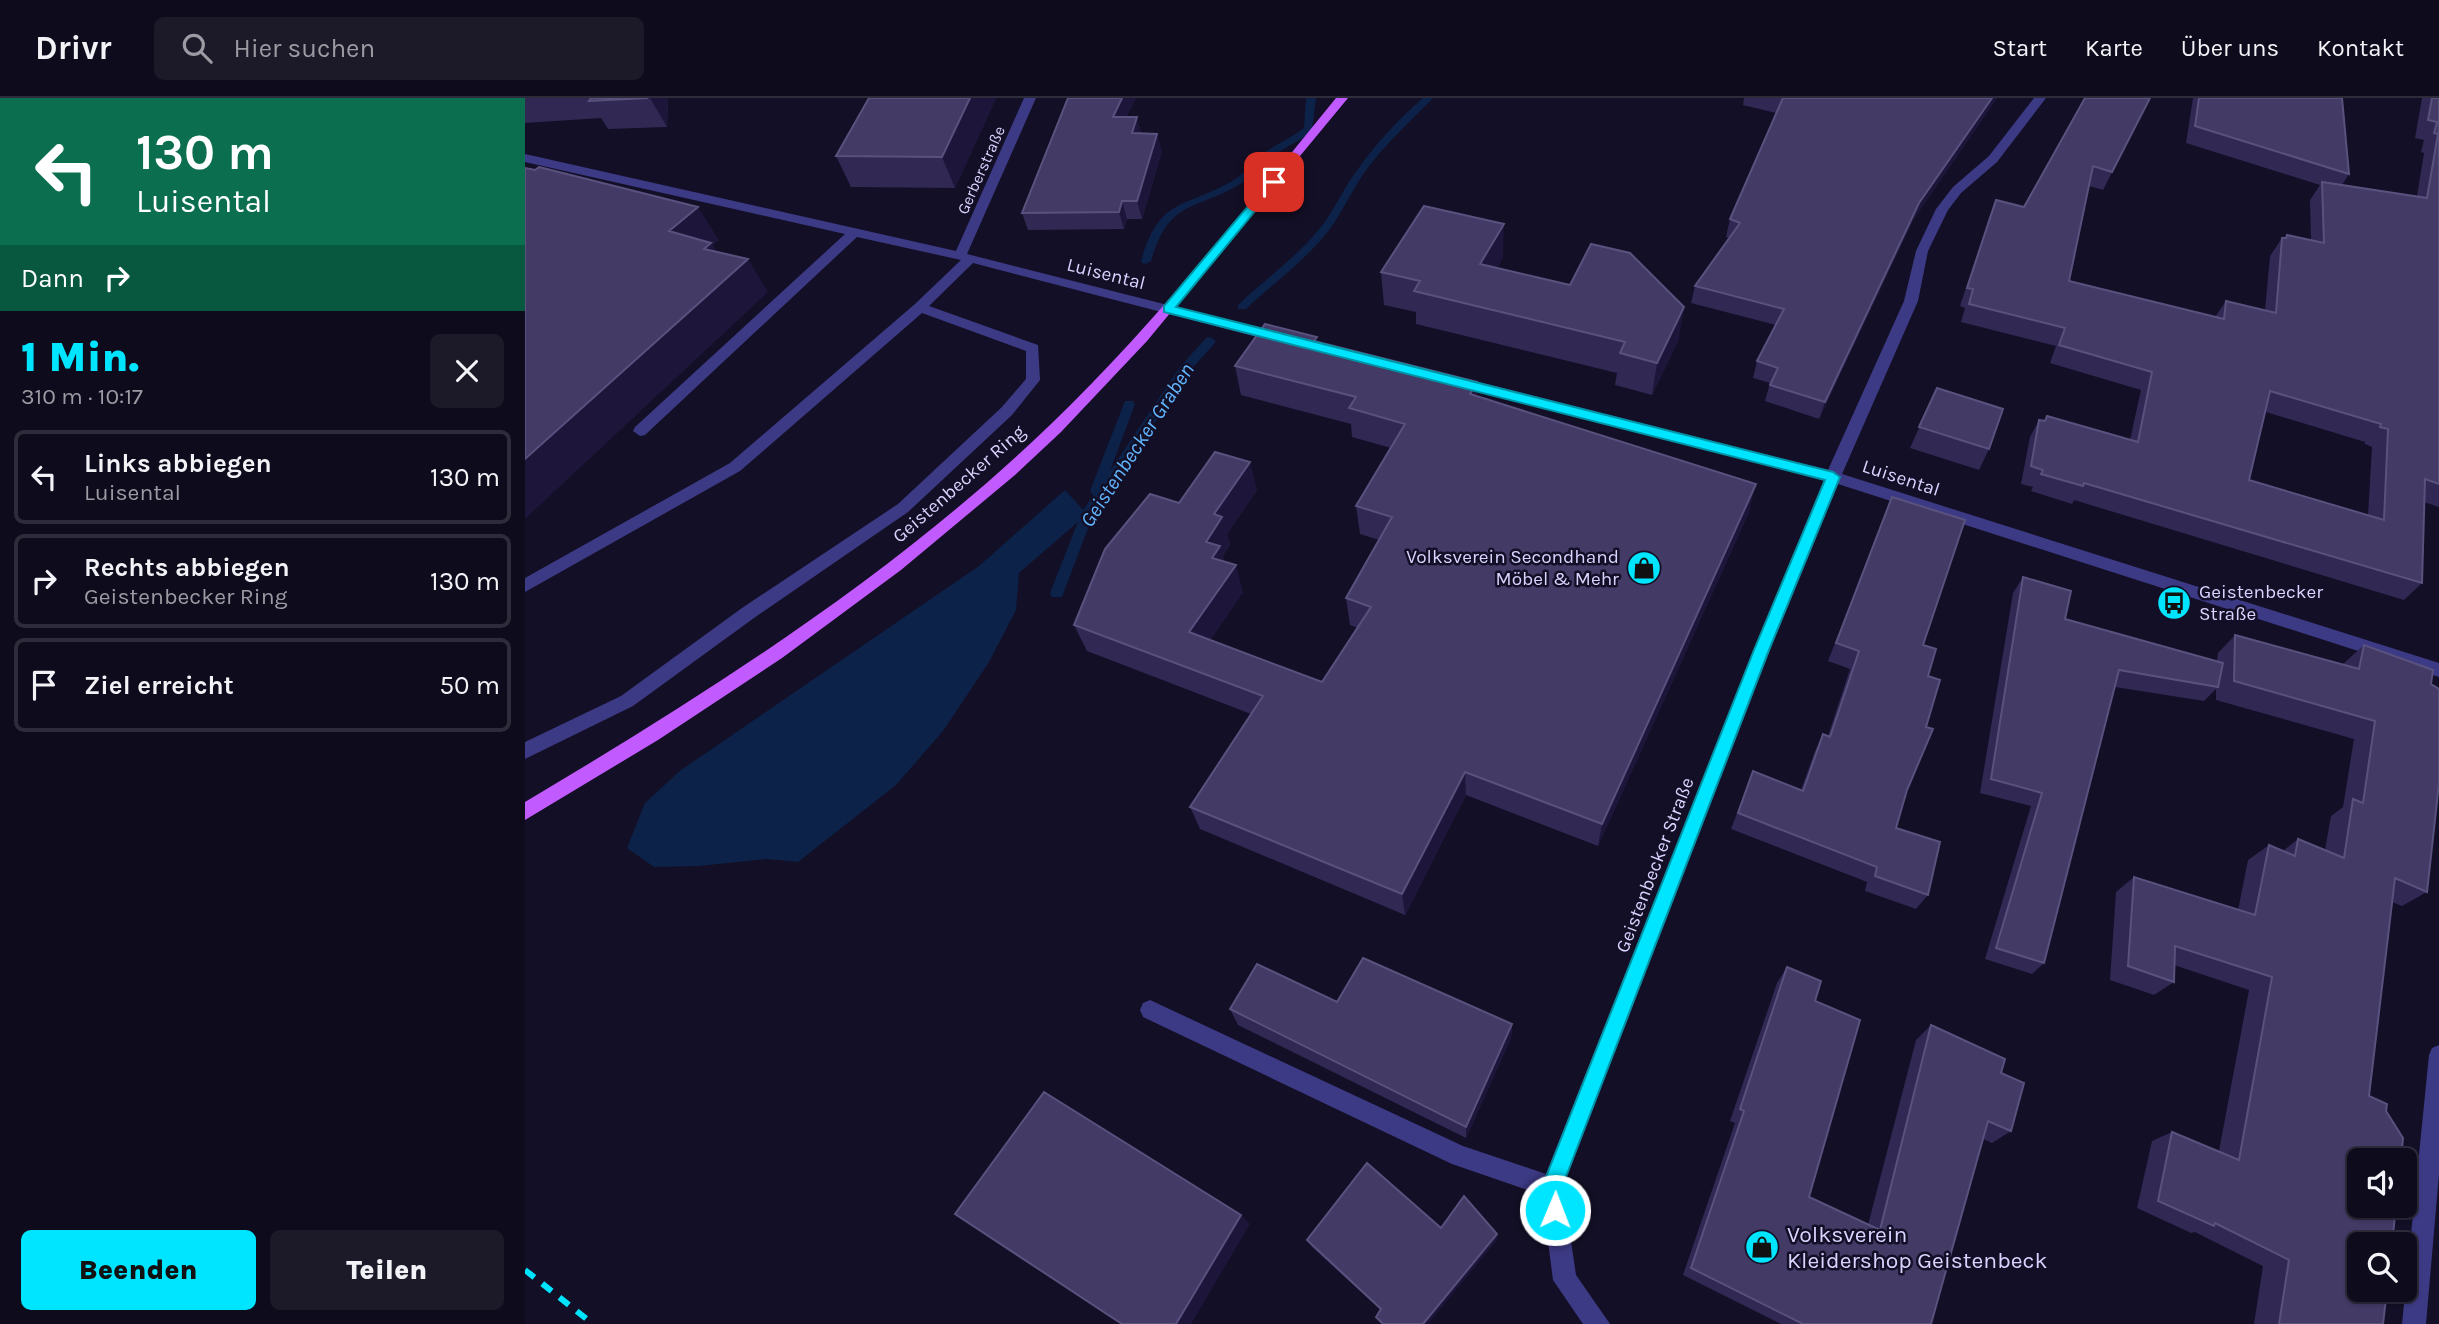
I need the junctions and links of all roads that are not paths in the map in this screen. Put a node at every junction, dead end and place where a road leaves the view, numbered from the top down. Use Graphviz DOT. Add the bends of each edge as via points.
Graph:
graph roads {
  1 [pos="1030,98"];
  2 [pos="1342,98"];
  3 [pos="2040,98"];
  4 [pos="525,158"];
  5 [pos="855,232"];
  6 [pos="965,257"];
  7 [pos="920,307"];
  8 [pos="1168,309"];
  9 [pos="1292,341"];
  10 [pos="1441,378"];
  11 [pos="640,431"];
  12 [pos="1833,477"];
  13 [pos="525,586"];
  14 [pos="2439,670"];
  15 [pos="525,751"];
  16 [pos="525,812"];
  17 [pos="1150,1010"];
  18 [pos="2439,1055"];
  19 [pos="1552,1187"];
  20 [pos="1598,1324"];
  21 [pos="2414,1324"];
  1 -- 6 [label="street, Gerberstraße"];
  2 -- 8 [label="main road, Geistenbecker Ring"];
  3 -- 12 [label="street, Geistenbecker Straße" via="1993,159 1942,209 1922,251 1911,300"];
  4 -- 5 [label="street, Luisental"];
  5 -- 6 [label="street, Luisental"];
  5 -- 11 [label="street"];
  6 -- 7 [label="street"];
  6 -- 8 [label="street, Luisental"];
  7 -- 13 [label="street" via="735,467"];
  7 -- 15 [label="street" via="1033,348 1033,380 1007,411 903,508 627,701"];
  8 -- 9 [label="street, Luisental"];
  8 -- 16 [label="main road, Geistenbecker Ring" via="1089,395 927,542 656,734"];
  10 -- 12 [label="street, Luisental"];
  12 -- 14 [label="street, Luisental"];
  12 -- 19 [label="street, Geistenbecker Straße"];
  17 -- 19 [label="street" via="1460,1156"];
  18 -- 21 [label="street"];
  19 -- 20 [label="street, Geistenbecker Straße" via="1565,1280"];
}
